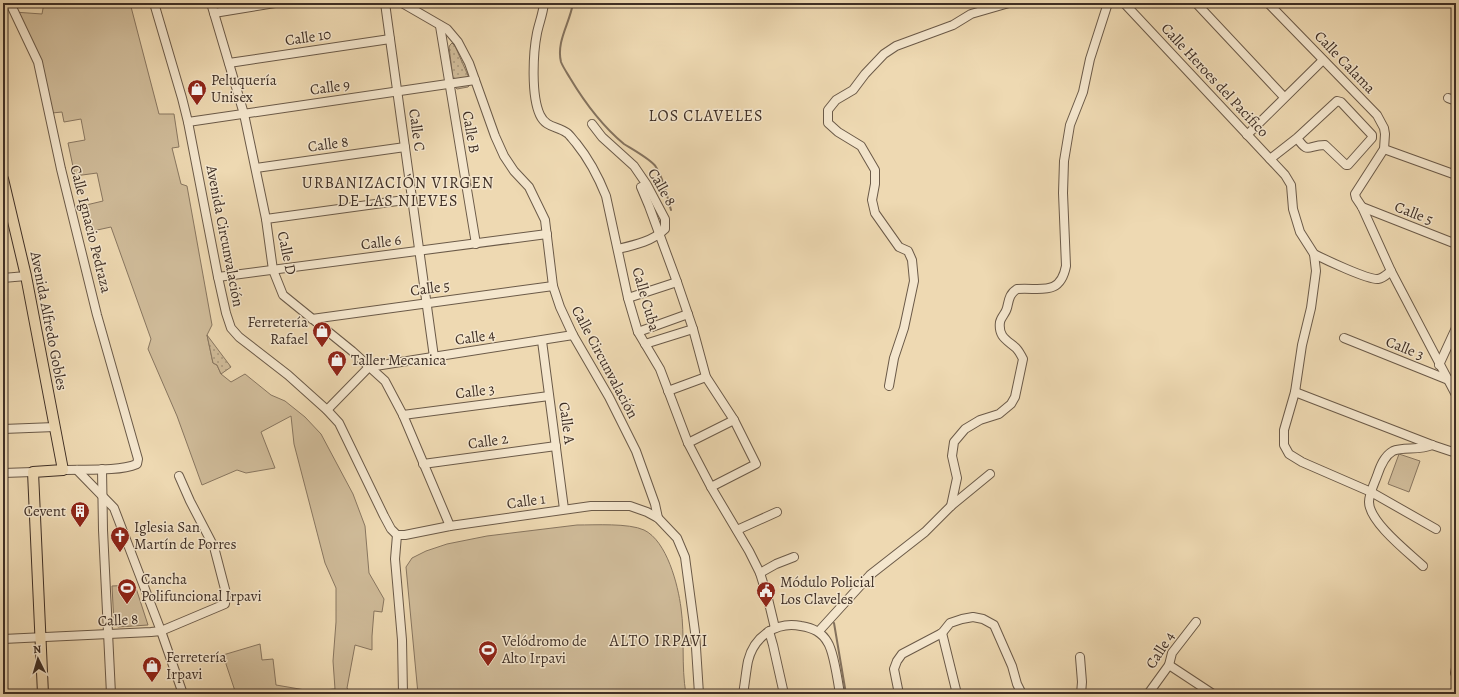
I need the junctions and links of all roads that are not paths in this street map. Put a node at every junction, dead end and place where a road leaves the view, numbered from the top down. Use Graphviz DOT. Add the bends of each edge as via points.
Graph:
graph roads {
  1 [pos="10,3"];
  2 [pos="154,3"];
  3 [pos="211,3"];
  4 [pos="274,3"];
  5 [pos="385,3"];
  6 [pos="402,3"];
  7 [pos="544,3"];
  8 [pos="1009,3"];
  9 [pos="1108,3"];
  10 [pos="1124,3"];
  11 [pos="1268,3"];
  12 [pos="1198,4"];
  13 [pos="214,12"];
  14 [pos="440,26"];
  15 [pos="390,39"];
  16 [pos="1323,60"];
  17 [pos="229,63"];
  18 [pos="475,80"];
  19 [pos="449,84"];
  20 [pos="397,92"];
  21 [pos="1284,97"];
  22 [pos="244,114"];
  23 [pos="188,122"];
  24 [pos="592,124"];
  25 [pos="1246,135"];
  26 [pos="1299,141"];
  27 [pos="405,147"];
  28 [pos="1384,149"];
  29 [pos="1272,161"];
  30 [pos="256,168"];
  31 [pos="1456,175"];
  32 [pos="3,179"];
  33 [pos="641,187"];
  34 [pos="412,199"];
  35 [pos="1362,208"];
  36 [pos="266,219"];
  37 [pos="547,234"];
  38 [pos="660,235"];
  39 [pos="476,244"];
  40 [pos="1456,244"];
  41 [pos="618,249"];
  42 [pos="419,251"];
  43 [pos="1314,254"];
  44 [pos="274,270"];
  45 [pos="1391,271"];
  46 [pos="26,276"];
  47 [pos="218,277"];
  48 [pos="3,278"];
  49 [pos="677,282"];
  50 [pos="553,286"];
  51 [pos="628,298"];
  52 [pos="427,302"];
  53 [pos="688,314"];
  54 [pos="312,319"];
  55 [pos="693,328"];
  56 [pos="1456,328"];
  57 [pos="638,332"];
  58 [pos="573,335"];
  59 [pos="1344,338"];
  60 [pos="542,341"];
  61 [pos="645,344"];
  62 [pos="434,357"];
  63 [pos="1439,365"];
  64 [pos="369,366"];
  65 [pos="706,377"];
  66 [pos="1448,380"];
  67 [pos="1456,383"];
  68 [pos="889,386"];
  69 [pos="668,391"];
  70 [pos="1295,392"];
  71 [pos="1456,395"];
  72 [pos="550,396"];
  73 [pos="327,410"];
  74 [pos="403,414"];
  75 [pos="734,420"];
  76 [pos="55,427"];
  77 [pos="3,429"];
  78 [pos="688,443"];
  79 [pos="1432,445"];
  80 [pos="556,446"];
  81 [pos="1456,453"];
  82 [pos="423,464"];
  83 [pos="102,469"];
  84 [pos="63,470"];
  85 [pos="76,470"];
  86 [pos="33,472"];
  87 [pos="3,473"];
  88 [pos="990,474"];
  89 [pos="179,476"];
  90 [pos="711,487"];
  91 [pos="1371,492"];
  92 [pos="103,497"];
  93 [pos="951,506"];
  94 [pos="564,509"];
  95 [pos="777,512"];
  96 [pos="658,518"];
  97 [pos="450,526"];
  98 [pos="1436,529"];
  99 [pos="738,530"];
  100 [pos="397,535"];
  101 [pos="794,557"];
  102 [pos="1423,566"];
  103 [pos="760,573"];
  104 [pos="1196,622"];
  105 [pos="772,629"];
  106 [pos="161,631"];
  107 [pos="819,632"];
  108 [pos="942,633"];
  109 [pos="108,635"];
  110 [pos="40,638"];
  111 [pos="3,639"];
  112 [pos="1080,657"];
  113 [pos="1169,665"];
  114 [pos="1456,668"];
  115 [pos="1456,675"];
  116 [pos="43,694"];
  117 [pos="111,694"];
  118 [pos="183,694"];
  119 [pos="403,694"];
  120 [pos="699,694"];
  121 [pos="744,694"];
  122 [pos="784,694"];
  123 [pos="840,694"];
  124 [pos="899,694"];
  125 [pos="957,694"];
  126 [pos="1022,694"];
  127 [pos="1081,694"];
  128 [pos="1148,694"];
  129 [pos="1213,694"];
  1 -- 83 [label="street, Calle Ignacio Pedraza" via="38,62 97,315 138,459 137,464 131,466"];
  2 -- 23 [label="street, Avenida Circunvalación"];
  3 -- 13 [label="street, Calle D"];
  4 -- 13 [label="street"];
  5 -- 15 [label="street, Calle C"];
  6 -- 14 [label="street, Calle Circunvalación"];
  7 -- 41 [label="street, Calle Cuba" via="534,58 535,96 540,115 555,129 567,133 588,157 606,196"];
  8 -- 68 [label="street" via="971,14 953,25 896,46 884,54 853,90 836,100 828,110 828,123 861,146 875,170 872,200 875,213 899,247 908,251 912,260 914,282"];
  9 -- 93 [label="street" via="1090,59 1083,92 1070,124 1064,161 1064,275 1060,283 1049,288 1017,289 1010,295 1000,323 1004,340 1016,348 1023,359 1015,397 999,414 980,420 965,429 954,442 952,456 957,478"];
  10 -- 25 [label="street, Calle Heroes del Pacifico"];
  11 -- 16 [label="street, Calle Calama"];
  12 -- 21 [label="street"];
  13 -- 17 [label="street, Calle D"];
  14 -- 18 [label="street, Calle Circunvalación" via="447,29 458,42"];
  14 -- 19 [label="street, Calle B"];
  15 -- 17 [label="street, Calle 10"];
  15 -- 20 [label="street, Calle C"];
  16 -- 21 [label="street"];
  16 -- 28 [label="street, Calle Calama" via="1377,115 1384,128"];
  17 -- 22 [label="street, Calle D"];
  18 -- 19 [label="street, Calle 9"];
  18 -- 37 [label="street, Calle Circunvalación" via="504,156 529,187 545,220"];
  19 -- 20 [label="street, Calle 9"];
  19 -- 39 [label="street, Calle B"];
  20 -- 22 [label="street, Calle 9"];
  20 -- 27 [label="street, Calle C"];
  21 -- 25 [label="street"];
  22 -- 23 [label="street, Calle 9"];
  22 -- 30 [label="street, Calle D"];
  23 -- 47 [label="street, Avenida Circunvalación"];
  24 -- 38 [label="street, Calle 8" via="602,137 634,166 647,185 665,219 665,229"];
  25 -- 29 [label="street, Calle Heroes del Pacifico"];
  26 -- 26 [label="street" via="1306,149 1325,145 1348,165 1369,142 1372,135 1341,102 1337,101"];
  26 -- 29 [label="street"];
  27 -- 30 [label="street, Calle 8"];
  27 -- 34 [label="street, Calle C"];
  28 -- 31 [label="street"];
  28 -- 35 [label="street" via="1355,194"];
  29 -- 43 [label="street, Calle Heroes del Pacifico" via="1291,185 1293,209 1300,232"];
  30 -- 36 [label="street, Calle D"];
  32 -- 46 [label="main road, Avenida Alfredo Gobles"];
  33 -- 38 [label="street"];
  34 -- 36 [label="street"];
  34 -- 42 [label="street, Calle C"];
  35 -- 40 [label="street, Calle 5"];
  35 -- 45 [label="street"];
  36 -- 44 [label="street, Calle D"];
  37 -- 39 [label="street, Calle 6"];
  37 -- 50 [label="street, Calle Circunvalación"];
  38 -- 41 [label="street"];
  38 -- 49 [label="street"];
  39 -- 42 [label="street, Calle 6"];
  41 -- 51 [label="street, Calle Cuba"];
  42 -- 44 [label="street, Calle 6"];
  42 -- 52 [label="street, Calle C"];
  43 -- 45 [label="street" via="1347,270 1376,279"];
  43 -- 70 [label="street" via="1316,271 1311,308"];
  44 -- 47 [label="street, Calle 6"];
  44 -- 54 [label="street, Calle D" via="283,294"];
  45 -- 63 [label="street"];
  46 -- 48 [label="street"];
  46 -- 76 [label="main road, Avenida Alfredo Gobles"];
  47 -- 73 [label="street, Avenida Circunvalación" via="231,328"];
  49 -- 51 [label="street"];
  49 -- 53 [label="street"];
  50 -- 52 [label="street, Calle 5"];
  50 -- 58 [label="street, Calle Circunvalación"];
  51 -- 57 [label="street, Calle Cuba"];
  52 -- 54 [label="street, Calle 5"];
  52 -- 62 [label="street, Calle C"];
  53 -- 55 [label="street"];
  53 -- 57 [label="street"];
  54 -- 64 [label="street, Calle D"];
  55 -- 61 [label="street"];
  55 -- 65 [label="street"];
  56 -- 63 [label="street"];
  57 -- 61 [label="street, Calle Cuba"];
  58 -- 60 [label="street, Calle 4"];
  58 -- 96 [label="street, Calle Circunvalación" via="609,397 636,451"];
  59 -- 66 [label="street, Calle 3"];
  60 -- 62 [label="street, Calle 4"];
  60 -- 72 [label="street, Calle A"];
  61 -- 69 [label="street, Calle Cuba" via="660,369"];
  62 -- 64 [label="street, Calle 4"];
  63 -- 66 [label="street"];
  64 -- 73 [label="street"];
  64 -- 74 [label="street, Calle D" via="385,381"];
  65 -- 69 [label="street"];
  65 -- 75 [label="street"];
  66 -- 67 [label="street, Calle 3"];
  66 -- 71 [label="street"];
  69 -- 78 [label="street, Calle Cuba"];
  70 -- 79 [label="street"];
  70 -- 91 [label="street" via="1284,430 1284,445 1289,454"];
  72 -- 74 [label="street, Calle 3"];
  72 -- 80 [label="street, Calle A"];
  73 -- 100 [label="street, Avenida Circunvalación" via="339,423 384,516"];
  74 -- 82 [label="street, Calle D"];
  75 -- 78 [label="street"];
  75 -- 90 [label="street" via="756,464"];
  76 -- 77 [label="street"];
  76 -- 84 [label="main road, Avenida Alfredo Gobles"];
  78 -- 90 [label="street, Calle Cuba"];
  79 -- 81 [label="street"];
  79 -- 91 [label="street" via="1425,448 1399,449 1390,454 1380,467"];
  80 -- 82 [label="street, Calle 2"];
  80 -- 94 [label="street, Calle A"];
  82 -- 97 [label="street, Calle D"];
  83 -- 85 [label="street"];
  83 -- 92 [label="street"];
  84 -- 85 [label="street"];
  84 -- 86 [label="main road"];
  85 -- 92 [label="street"];
  86 -- 87 [label="street"];
  86 -- 110 [label="main road"];
  88 -- 93 [label="street"];
  89 -- 106 [label="street, Calle 8" via="214,547 226,600 223,606"];
  90 -- 99 [label="street, Calle Cuba"];
  91 -- 98 [label="street"];
  91 -- 102 [label="street" via="1369,502 1373,516 1381,527"];
  92 -- 106 [label="street" via="114,508"];
  92 -- 109 [label="street"];
  93 -- 107 [label="street" via="925,532 870,575"];
  94 -- 96 [label="street, Calle 1" via="630,506"];
  94 -- 97 [label="street, Calle 1"];
  95 -- 99 [label="street"];
  96 -- 120 [label="street" via="677,538 685,557 695,632"];
  97 -- 100 [label="street, Calle 1"];
  99 -- 103 [label="street, Calle Cuba"];
  100 -- 119 [label="street" via="395,559 402,640"];
  101 -- 103 [label="street"];
  103 -- 105 [label="street, Calle Cuba" via="768,599"];
  104 -- 113 [label="street, Calle 4" via="1172,653"];
  105 -- 107 [label="street" via="785,625 799,625"];
  105 -- 121 [label="street" via="760,638 753,648"];
  105 -- 122 [label="street, Calle Cuba"];
  106 -- 109 [label="street, Calle 8"];
  106 -- 118 [label="street"];
  107 -- 123 [label="street" via="829,644"];
  108 -- 124 [label="street" via="902,654 897,661 894,669"];
  108 -- 125 [label="street"];
  108 -- 126 [label="street" via="950,623 962,618 983,619 994,625"];
  109 -- 110 [label="street, Calle 8"];
  109 -- 117 [label="street"];
  110 -- 111 [label="street, Calle 8"];
  110 -- 116 [label="main road"];
  112 -- 127 [label="street"];
  113 -- 128 [label="street, Calle 4"];
  113 -- 129 [label="street"];
  114 -- 115 [label="street"];
}
